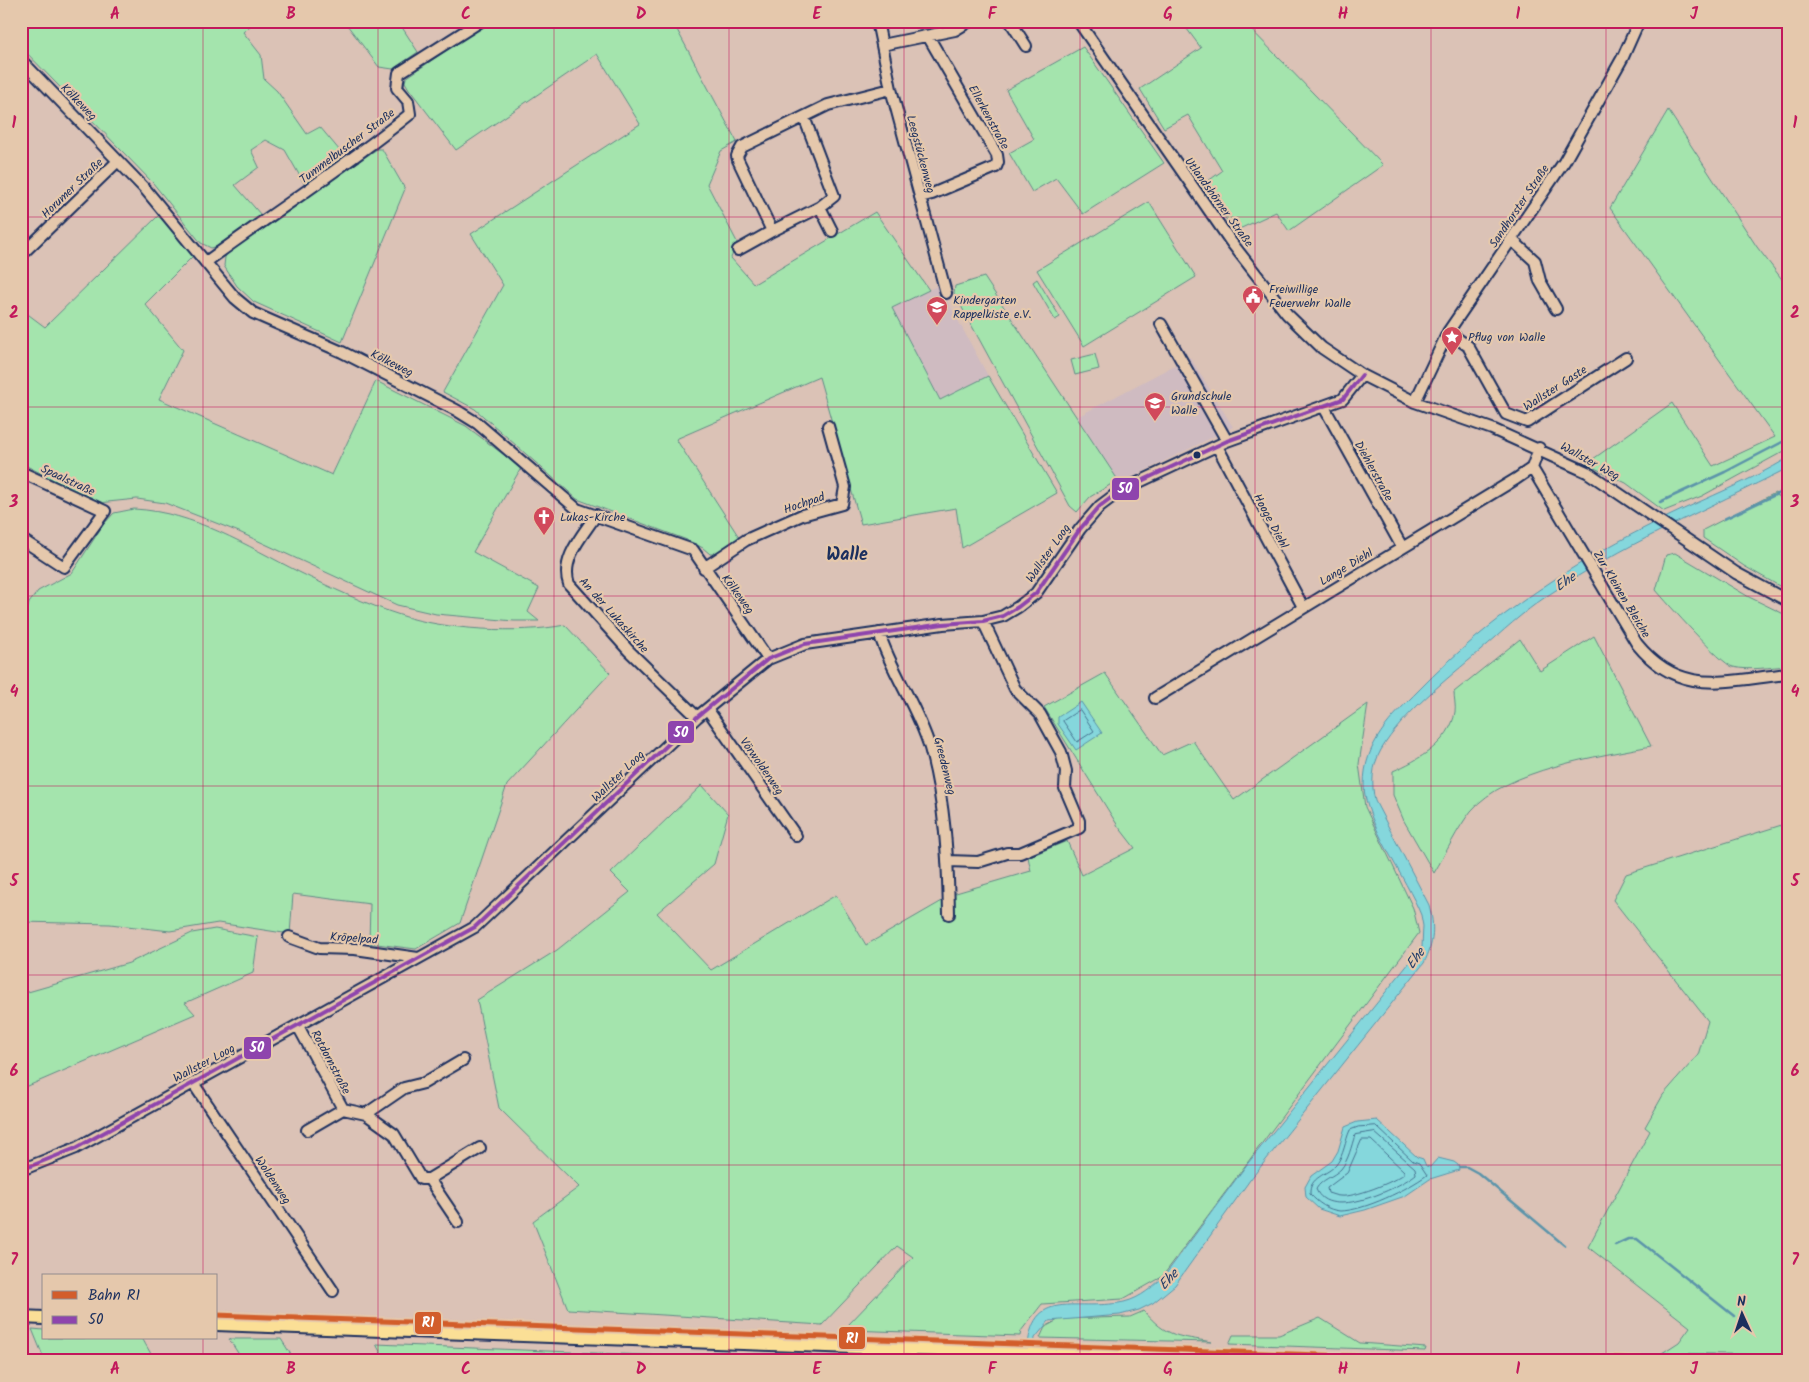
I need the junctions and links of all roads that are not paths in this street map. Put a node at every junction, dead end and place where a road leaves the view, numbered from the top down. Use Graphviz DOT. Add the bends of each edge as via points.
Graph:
graph roads {
  1 [pos="481,21"];
  2 [pos="877,21"];
  3 [pos="970,21"];
  4 [pos="1010,21"];
  5 [pos="1078,21"];
  6 [pos="1639,21"];
  7 [pos="928,36"];
  8 [pos="882,45"];
  9 [pos="1026,46"];
  10 [pos="21,60"];
  11 [pos="891,89"];
  12 [pos="804,117"];
  13 [pos="118,161"];
  14 [pos="920,197"];
  15 [pos="820,206"];
  16 [pos="772,231"];
  17 [pos="832,231"];
  18 [pos="1512,240"];
  19 [pos="738,250"];
  20 [pos="21,255"];
  21 [pos="206,262"];
  22 [pos="946,293"];
  23 [pos="1556,308"];
  24 [pos="1161,324"];
  25 [pos="1448,332"];
  26 [pos="1626,358"];
  27 [pos="1362,375"];
  28 [pos="1415,402"];
  29 [pos="1324,407"];
  30 [pos="828,426"];
  31 [pos="1227,441"];
  32 [pos="1217,446"];
  33 [pos="1539,448"];
  34 [pos="1532,468"];
  35 [pos="21,472"];
  36 [pos="596,515"];
  37 [pos="21,538"];
  38 [pos="1402,547"];
  39 [pos="704,568"];
  40 [pos="1788,601"];
  41 [pos="1303,607"];
  42 [pos="983,621"];
  43 [pos="878,633"];
  44 [pos="768,659"];
  45 [pos="1788,674"];
  46 [pos="1155,698"];
  47 [pos="708,710"];
  48 [pos="697,717"];
  49 [pos="796,836"];
  50 [pos="948,861"];
  51 [pos="949,914"];
  52 [pos="289,938"];
  53 [pos="418,958"];
  54 [pos="298,1026"];
  55 [pos="463,1060"];
  56 [pos="192,1083"];
  57 [pos="343,1109"];
  58 [pos="366,1114"];
  59 [pos="307,1130"];
  60 [pos="480,1148"];
  61 [pos="21,1170"];
  62 [pos="429,1178"];
  63 [pos="458,1222"];
  64 [pos="333,1291"];
  65 [pos="21,1317"];
  66 [pos="42,1318"];
  67 [pos="218,1324"];
  68 [pos="1244,1361"];
  1 -- 21 [label="street, Tummelbuscher Straße" via="399,74 397,88 408,101 410,114 325,180 263,219"];
  2 -- 8 [label="street, Leegstückenweg"];
  3 -- 7 [label="street" via="955,30"];
  4 -- 9 [label="street"];
  5 -- 27 [label="street, Utlandshörner Straße" via="1203,203 1261,281 1322,348"];
  6 -- 18 [label="street, Sandhorster Straße" via="1623,57 1564,162"];
  7 -- 8 [label="street"];
  7 -- 14 [label="street, Ellerkenstraße" via="998,155 998,162 996,167"];
  8 -- 11 [label="street, Leegstückenweg"];
  10 -- 13 [label="street, Kölkeweg"];
  11 -- 12 [label="street" via="828,105"];
  11 -- 14 [label="street, Leegstückenweg"];
  12 -- 15 [label="street" via="834,192 833,198"];
  12 -- 16 [label="street" via="746,143 738,156"];
  13 -- 20 [label="street, Horumer Straße"];
  13 -- 21 [label="street, Kölkeweg"];
  14 -- 22 [label="street, Leegstückenweg"];
  15 -- 16 [label="street"];
  15 -- 17 [label="street"];
  16 -- 19 [label="street"];
  18 -- 23 [label="street" via="1535,261 1540,281"];
  18 -- 25 [label="street, Sandhorster Straße"];
  21 -- 36 [label="street, Kölkeweg" via="235,298 253,313 342,352 456,410 477,423 577,509"];
  24 -- 31 [label="street"];
  25 -- 26 [label="street, Wallster Gaste" via="1468,346 1506,414 1527,422"];
  25 -- 28 [label="street, Sandhorster Straße"];
  27 -- 28 [label="street, Wallster Weg"];
  27 -- 29 [label="street, Wallster Loog" via="1343,399"];
  28 -- 33 [label="street, Wallster Weg"];
  29 -- 31 [label="street, Wallster Loog"];
  29 -- 38 [label="street, Diehlerstraße"];
  30 -- 39 [label="street, Hochpad" via="845,487 842,504 802,515 746,540"];
  31 -- 32 [label="street, Wallster Loog"];
  32 -- 41 [label="street, Hooge Diehl"];
  32 -- 42 [label="street, Wallster Loog" via="1120,491 1076,534 1036,593 1003,616"];
  33 -- 34 [label="street"];
  33 -- 40 [label="street, Wallster Weg" via="1587,472 1736,573"];
  34 -- 38 [label="street, Lange Diehl"];
  34 -- 45 [label="street, Zur Kleinen Bleiche" via="1636,644 1647,657 1667,672 1686,680 1708,682"];
  35 -- 37 [label="street, Spaalstraße" via="105,510 64,567"];
  36 -- 39 [label="street, Kölkeweg" via="693,550"];
  36 -- 48 [label="street, An der Lukaskirche" via="573,550 565,570 569,584 629,651"];
  38 -- 41 [label="street, Lange Diehl"];
  39 -- 44 [label="street, Kölkeweg"];
  41 -- 46 [label="street, Lange Diehl"];
  42 -- 43 [label="street, Wallster Loog"];
  42 -- 50 [label="street" via="1015,689 1040,714 1061,752 1066,771 1065,788 1079,828 1020,853 1007,853 978,862"];
  43 -- 44 [label="street, Wallster Loog" via="805,644"];
  43 -- 50 [label="street, Greedenweg" via="930,748 945,824"];
  44 -- 47 [label="street, Wallster Loog"];
  47 -- 48 [label="street, Wallster Loog"];
  47 -- 49 [label="street, Vörwolderweg"];
  48 -- 53 [label="street, Wallster Loog" via="475,927"];
  50 -- 51 [label="street, Greedenweg"];
  52 -- 53 [label="street, Kröpelpad" via="319,948 355,949"];
  53 -- 54 [label="street, Wallster Loog"];
  54 -- 56 [label="street, Wallster Loog"];
  54 -- 57 [label="street, Rotdornstraße"];
  55 -- 58 [label="street" via="424,1083 404,1088"];
  56 -- 61 [label="street, Wallster Loog" via="76,1148"];
  56 -- 64 [label="street, Woldenweg"];
  57 -- 58 [label="street, Rotdornstraße"];
  57 -- 59 [label="street, Rotdornstraße"];
  58 -- 62 [label="street, Rotdornstraße" via="394,1134 421,1179"];
  60 -- 62 [label="street"];
  62 -- 63 [label="street, Rotdornstraße"];
  65 -- 66 [label="main road"];
  67 -- 68 [label="main road"];
}
